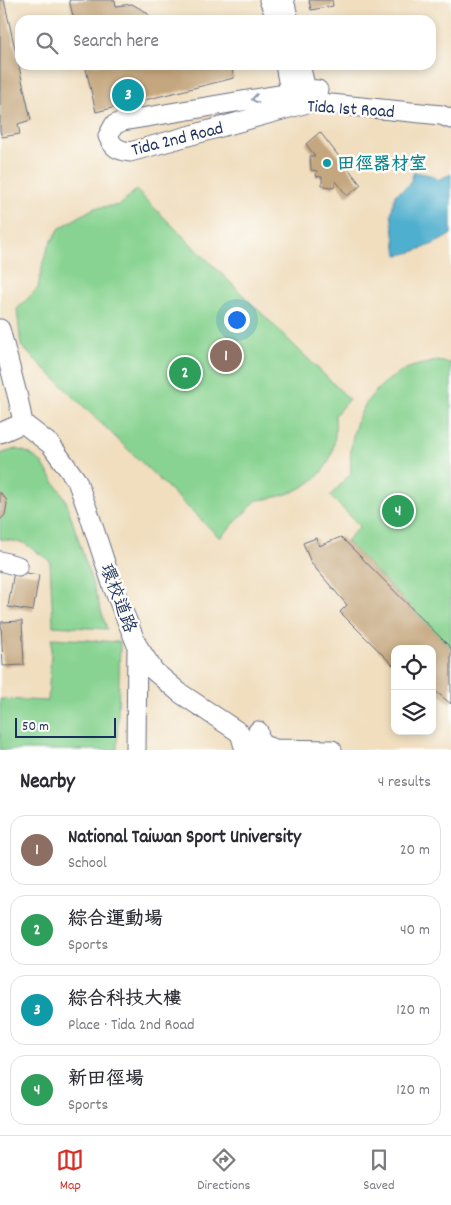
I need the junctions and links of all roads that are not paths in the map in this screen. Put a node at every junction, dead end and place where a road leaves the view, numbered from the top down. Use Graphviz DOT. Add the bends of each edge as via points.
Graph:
graph roads {
  1 [pos="269,0"];
  2 [pos="284,0"];
  3 [pos="275,15"];
  4 [pos="288,15"];
  5 [pos="287,70"];
  6 [pos="300,70"];
  7 [pos="300,98"];
  8 [pos="451,106"];
  9 [pos="451,119"];
  10 [pos="0,329"];
  11 [pos="23,423"];
  12 [pos="0,433"];
  13 [pos="0,561"];
  14 [pos="18,566"];
  15 [pos="136,645"];
  16 [pos="258,730"];
  17 [pos="136,750"];
  18 [pos="245,750"];
  19 [pos="332,750"];
  1 -- 3 [label="street"];
  2 -- 4 [label="street"];
  5 -- 7 [label="street, Tida 1st Road"];
  6 -- 7 [label="street, Tida 1st Road"];
  7 -- 7 [label="street, Tida 2nd Road, one-way" via="123,121 114,125 108,136 112,145 130,152"];
  7 -- 8 [label="street, Tida 1st Road"];
  7 -- 9 [label="street, Tida 1st Road" via="441,115"];
  10 -- 11 [label="street"];
  11 -- 12 [label="street"];
  11 -- 15 [label="street, 環校道路" via="51,445 76,481"];
  13 -- 14 [label="street"];
  15 -- 17 [label="street"];
  15 -- 18 [label="street, 環校道路" via="154,671 180,694 240,734"];
  16 -- 19 [label="street" via="260,744 275,749"];
}
